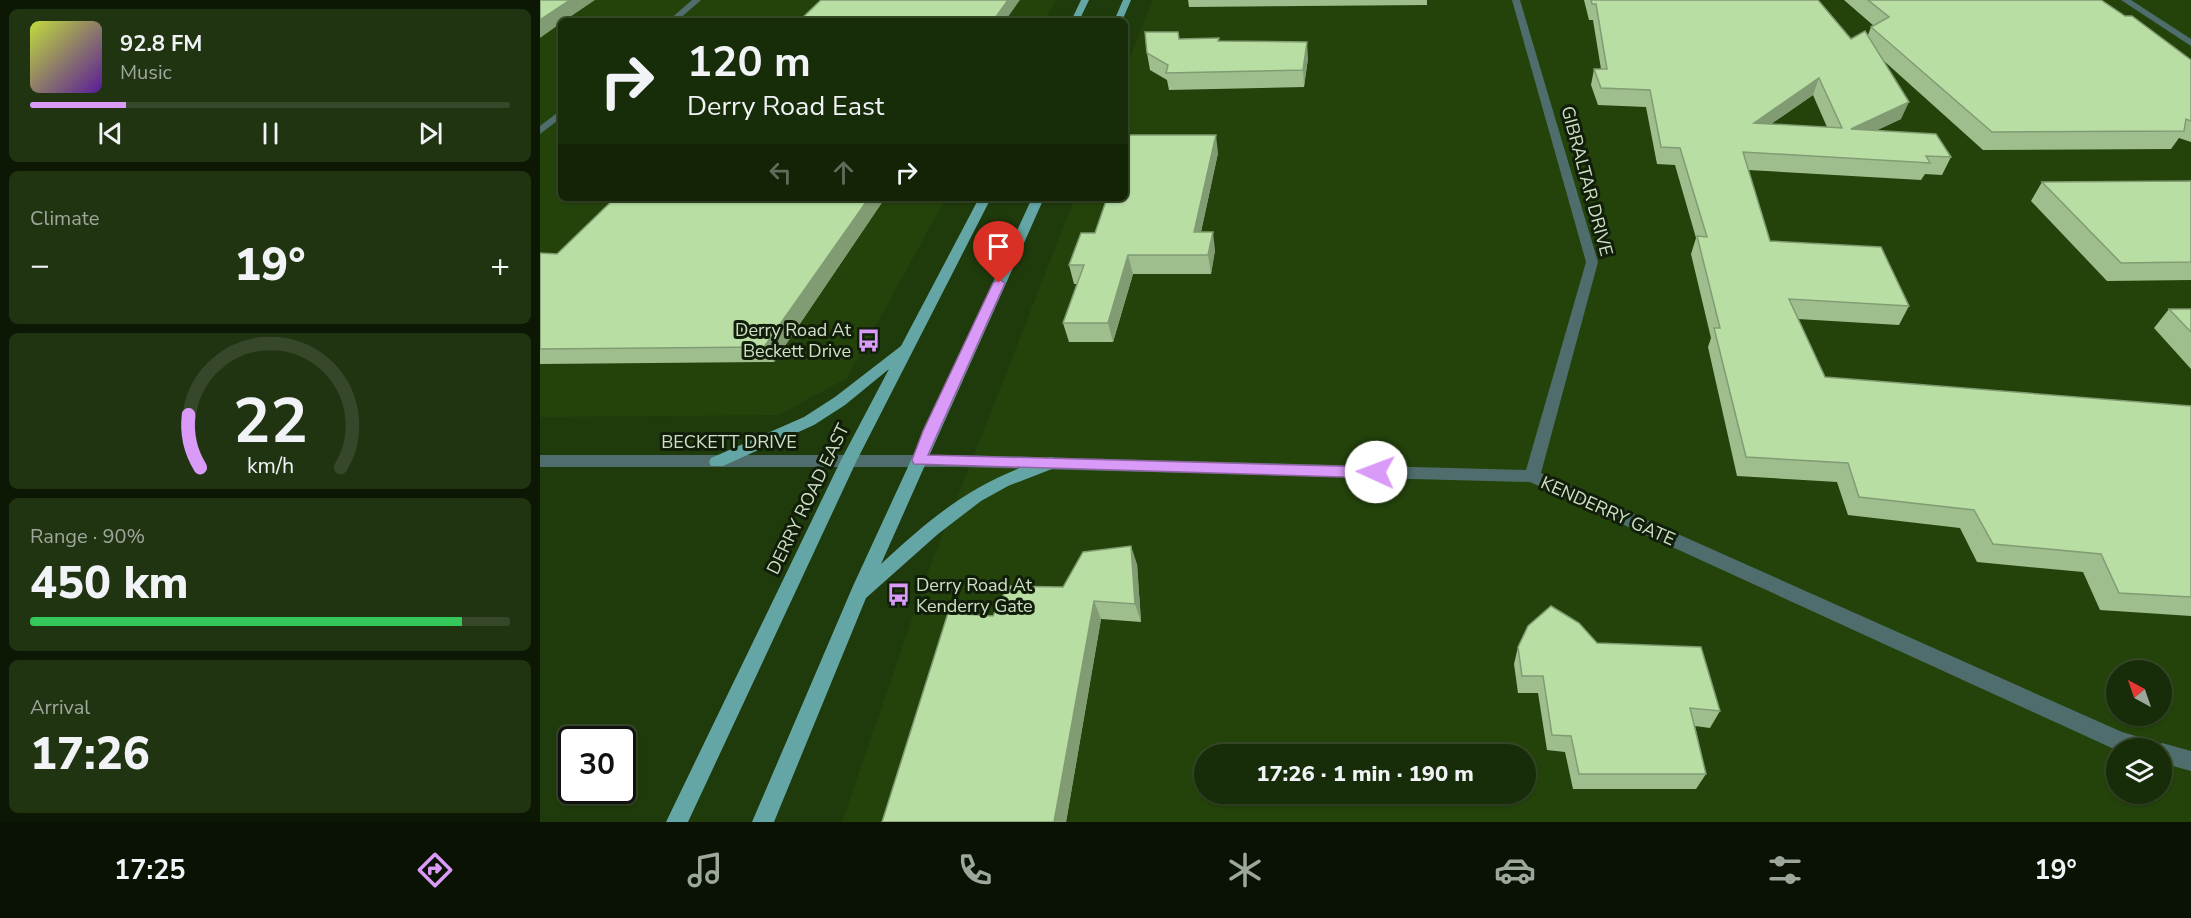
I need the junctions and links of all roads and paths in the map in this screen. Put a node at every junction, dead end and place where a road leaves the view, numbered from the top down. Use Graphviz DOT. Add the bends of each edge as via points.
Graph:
graph roads {
  1 [pos="697,0"];
  2 [pos="1085,0"];
  3 [pos="1127,0"];
  4 [pos="1516,0"];
  5 [pos="2125,0"];
  6 [pos="676,18"];
  7 [pos="1076,18"];
  8 [pos="1119,18"];
  9 [pos="2191,44"];
  10 [pos="558,115"];
  11 [pos="540,130"];
  12 [pos="983,201"];
  13 [pos="1037,201"];
  14 [pos="908,346"];
  15 [pos="849,460"];
  16 [pos="919,460"];
  17 [pos="540,461"];
  18 [pos="717,462"];
  19 [pos="1051,463"];
  20 [pos="1532,476"];
  21 [pos="859,595"];
  22 [pos="2112,738"];
  23 [pos="2172,756"];
  24 [pos="2191,761"];
  25 [pos="677,822"];
  26 [pos="763,822"];
  1 -- 6 [label="street"];
  2 -- 7 [label="main road"];
  3 -- 8 [label="main road"];
  4 -- 20 [label="street, GIBRALTAR DRIVE" via="1592,262"];
  5 -- 9 [label="street"];
  10 -- 11 [label="street"];
  12 -- 14 [label="main road, DERRY ROAD EAST"];
  13 -- 16 [label="main road"];
  14 -- 15 [label="main road, DERRY ROAD EAST"];
  14 -- 18 [label="main road" via="809,421"];
  15 -- 16 [label="street, BECKETT DRIVE"];
  15 -- 18 [label="street, BECKETT DRIVE"];
  15 -- 25 [label="main road, DERRY ROAD EAST"];
  16 -- 19 [label="street, KENDERRY GATE"];
  16 -- 21 [label="main road"];
  17 -- 18 [label="street, BECKETT DRIVE"];
  19 -- 20 [label="street, KENDERRY GATE"];
  19 -- 21 [label="main road" via="976,495"];
  20 -- 22 [label="street, KENDERRY GATE"];
  21 -- 26 [label="main road"];
  23 -- 24 [label="street"];
}
